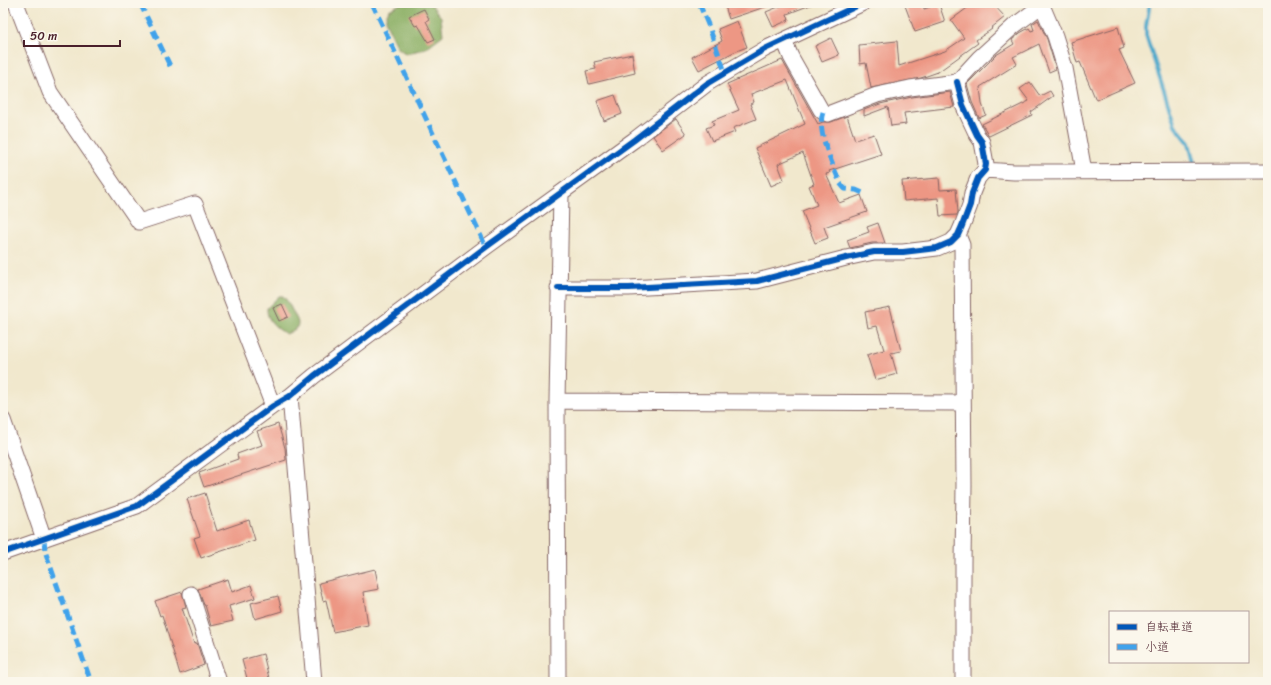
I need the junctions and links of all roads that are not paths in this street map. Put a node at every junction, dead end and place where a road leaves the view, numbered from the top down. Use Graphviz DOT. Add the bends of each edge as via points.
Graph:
graph roads {
  1 [pos="16,3"];
  2 [pos="863,3"];
  3 [pos="1042,4"];
  4 [pos="784,40"];
  5 [pos="957,82"];
  6 [pos="985,170"];
  7 [pos="1084,171"];
  8 [pos="1268,171"];
  9 [pos="561,194"];
  10 [pos="958,235"];
  11 [pos="558,288"];
  12 [pos="290,396"];
  13 [pos="557,401"];
  14 [pos="963,403"];
  15 [pos="273,406"];
  16 [pos="3,420"];
  17 [pos="44,539"];
  18 [pos="3,553"];
  19 [pos="191,594"];
  20 [pos="219,682"];
  21 [pos="314,682"];
  22 [pos="558,682"];
  23 [pos="964,682"];
  1 -- 15 [label="street" via="50,92 139,222 195,204"];
  2 -- 4 [label="street"];
  3 -- 5 [label="street" via="979,58"];
  3 -- 7 [label="street" via="1065,68"];
  4 -- 5 [label="street" via="823,112 828,114 862,100 910,88"];
  4 -- 9 [label="street" via="708,83"];
  5 -- 6 [label="street" via="963,105 982,142"];
  6 -- 7 [label="street"];
  6 -- 10 [label="street" via="976,181"];
  7 -- 8 [label="street"];
  9 -- 11 [label="street"];
  9 -- 12 [label="street"];
  10 -- 11 [label="street" via="951,242 937,248 874,252 757,281 629,288"];
  10 -- 14 [label="street" via="962,245"];
  11 -- 13 [label="street"];
  12 -- 15 [label="street"];
  12 -- 21 [label="street"];
  13 -- 14 [label="street"];
  13 -- 22 [label="street"];
  14 -- 23 [label="street"];
  15 -- 17 [label="street" via="137,506"];
  16 -- 17 [label="street"];
  17 -- 18 [label="street"];
  19 -- 20 [label="street"];
}
